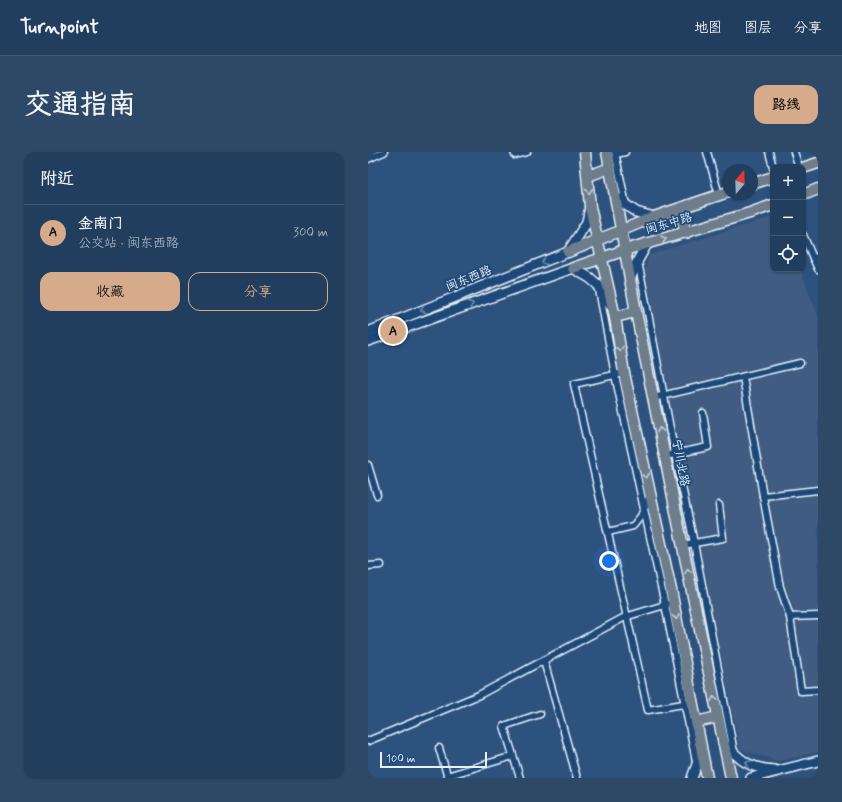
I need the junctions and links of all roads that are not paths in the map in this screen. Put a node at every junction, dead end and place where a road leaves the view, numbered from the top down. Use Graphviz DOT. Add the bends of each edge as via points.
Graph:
graph roads {
  1 [pos="384,152"];
  2 [pos="514,152"];
  3 [pos="527,152"];
  4 [pos="585,152"];
  5 [pos="625,152"];
  6 [pos="708,152"];
  7 [pos="769,152"];
  8 [pos="794,152"];
  9 [pos="613,153"];
  10 [pos="368,159"];
  11 [pos="818,163"];
  12 [pos="772,164"];
  13 [pos="798,164"];
  14 [pos="806,167"];
  15 [pos="610,168"];
  16 [pos="588,176"];
  17 [pos="770,178"];
  18 [pos="758,182"];
  19 [pos="722,188"];
  20 [pos="818,189"];
  21 [pos="806,193"];
  22 [pos="722,194"];
  23 [pos="615,196"];
  24 [pos="626,206"];
  25 [pos="770,206"];
  26 [pos="590,207"];
  27 [pos="679,209"];
  28 [pos="654,217"];
  29 [pos="621,231"];
  30 [pos="686,233"];
  31 [pos="804,236"];
  32 [pos="598,239"];
  33 [pos="647,244"];
  34 [pos="625,250"];
  35 [pos="568,252"];
  36 [pos="816,257"];
  37 [pos="602,258"];
  38 [pos="638,260"];
  39 [pos="573,268"];
  40 [pos="818,268"];
  41 [pos="630,277"];
  42 [pos="598,285"];
  43 [pos="636,312"];
  44 [pos="614,314"];
  45 [pos="368,332"];
  46 [pos="368,341"];
  47 [pos="800,363"];
  48 [pos="620,374"];
  49 [pos="744,377"];
  50 [pos="664,395"];
  51 [pos="653,398"];
  52 [pos="703,413"];
  53 [pos="670,455"];
  54 [pos="368,465"];
  55 [pos="818,490"];
  56 [pos="377,495"];
  57 [pos="650,495"];
  58 [pos="763,496"];
  59 [pos="719,504"];
  60 [pos="644,509"];
  61 [pos="608,532"];
  62 [pos="694,543"];
  63 [pos="683,545"];
  64 [pos="381,565"];
  65 [pos="368,566"];
  66 [pos="669,603"];
  67 [pos="818,616"];
  68 [pos="627,617"];
  69 [pos="790,618"];
  70 [pos="544,661"];
  71 [pos="818,690"];
  72 [pos="688,703"];
  73 [pos="540,714"];
  74 [pos="718,717"];
  75 [pos="696,722"];
  76 [pos="368,741"];
  77 [pos="723,742"];
  78 [pos="701,746"];
  79 [pos="440,748"];
  80 [pos="734,754"];
  81 [pos="513,756"];
  82 [pos="818,761"];
  83 [pos="697,764"];
  84 [pos="783,773"];
  85 [pos="447,777"];
  86 [pos="520,778"];
  87 [pos="577,778"];
  88 [pos="692,778"];
  89 [pos="707,778"];
  90 [pos="731,778"];
  91 [pos="751,778"];
  1 -- 10 [label="street"];
  2 -- 3 [label="street" via="515,155"];
  4 -- 16 [label="main road"];
  5 -- 9 [label="street"];
  6 -- 19 [label="street"];
  7 -- 12 [label="street"];
  8 -- 13 [label="street"];
  9 -- 15 [label="main road, 宁川北路"];
  9 -- 24 [label="street"];
  11 -- 14 [label="main road"];
  15 -- 16 [label="main road"];
  15 -- 23 [label="main road, 宁川北路"];
  16 -- 26 [label="main road, one-way"];
  17 -- 18 [label="main road"];
  20 -- 21 [label="main road"];
  22 -- 27 [label="main road, 闽东中路"];
  23 -- 24 [label="main road"];
  23 -- 29 [label="main road, 宁川北路"];
  24 -- 28 [label="main road"];
  25 -- 30 [label="main road, 闽东中路"];
  26 -- 32 [label="main road"];
  26 -- 35 [label="main road" via="587,222"];
  27 -- 28 [label="main road, 闽东中路"];
  27 -- 30 [label="main road"];
  28 -- 29 [label="main road, 闽东中路"];
  29 -- 32 [label="main road, 闽东中路"];
  29 -- 34 [label="main road, 宁川北路"];
  33 -- 30 [label="main road, 闽东中路, one-way"];
  31 -- 36 [label="street"];
  32 -- 35 [label="main road, 闽东中路"];
  32 -- 37 [label="main road"];
  33 -- 34 [label="main road, 闽东中路"];
  33 -- 38 [label="main road"];
  34 -- 37 [label="main road, 闽东中路"];
  34 -- 41 [label="main road, 宁川北路"];
  35 -- 45 [label="main road, 闽东西路, one-way"];
  36 -- 40 [label="street"];
  37 -- 39 [label="main road, 闽东中路"];
  37 -- 44 [label="main road"];
  38 -- 41 [label="main road"];
  38 -- 50 [label="street"];
  39 -- 42 [label="main road"];
  46 -- 39 [label="main road, 闽东西路, one-way"];
  41 -- 43 [label="main road, 宁川北路"];
  42 -- 44 [label="main road"];
  42 -- 48 [label="street"];
  43 -- 44 [label="main road"];
  43 -- 51 [label="main road, 宁川北路"];
  44 -- 48 [label="main road, one-way"];
  47 -- 49 [label="street"];
  48 -- 57 [label="main road, one-way"];
  48 -- 60 [label="street"];
  48 -- 61 [label="street" via="574,384"];
  49 -- 50 [label="street"];
  49 -- 58 [label="street"];
  50 -- 51 [label="street"];
  50 -- 53 [label="street"];
  53 -- 51 [label="main road, 宁川北路, one-way"];
  52 -- 53 [label="street" via="708,447"];
  53 -- 62 [label="street"];
  53 -- 63 [label="main road, 宁川北路"];
  54 -- 56 [label="street"];
  55 -- 58 [label="street"];
  57 -- 60 [label="street"];
  57 -- 66 [label="main road"];
  58 -- 69 [label="street" via="780,587"];
  59 -- 62 [label="street" via="724,538"];
  60 -- 61 [label="street" via="633,526"];
  60 -- 66 [label="street"];
  61 -- 68 [label="street"];
  62 -- 63 [label="street"];
  62 -- 80 [label="street"];
  74 -- 63 [label="main road, 宁川北路, one-way"];
  64 -- 65 [label="street"];
  66 -- 68 [label="street"];
  66 -- 72 [label="main road"];
  67 -- 69 [label="street"];
  68 -- 70 [label="street"];
  68 -- 72 [label="street" via="648,710"];
  69 -- 71 [label="street" via="801,691"];
  70 -- 76 [label="street" via="479,695"];
  70 -- 87 [label="street"];
  72 -- 75 [label="main road"];
  72 -- 83 [label="street"];
  73 -- 81 [label="street" via="504,726"];
  74 -- 75 [label="main road"];
  74 -- 77 [label="main road, 宁川北路"];
  75 -- 78 [label="main road"];
  77 -- 80 [label="main road"];
  77 -- 90 [label="main road, 宁川北路"];
  78 -- 83 [label="main road"];
  78 -- 89 [label="main road"];
  79 -- 85 [label="street"];
  84 -- 80 [label="main road, one-way" via="748,764"];
  81 -- 85 [label="street"];
  81 -- 86 [label="street"];
  82 -- 84 [label="main road"];
  83 -- 88 [label="main road"];
  84 -- 91 [label="main road"];
}
